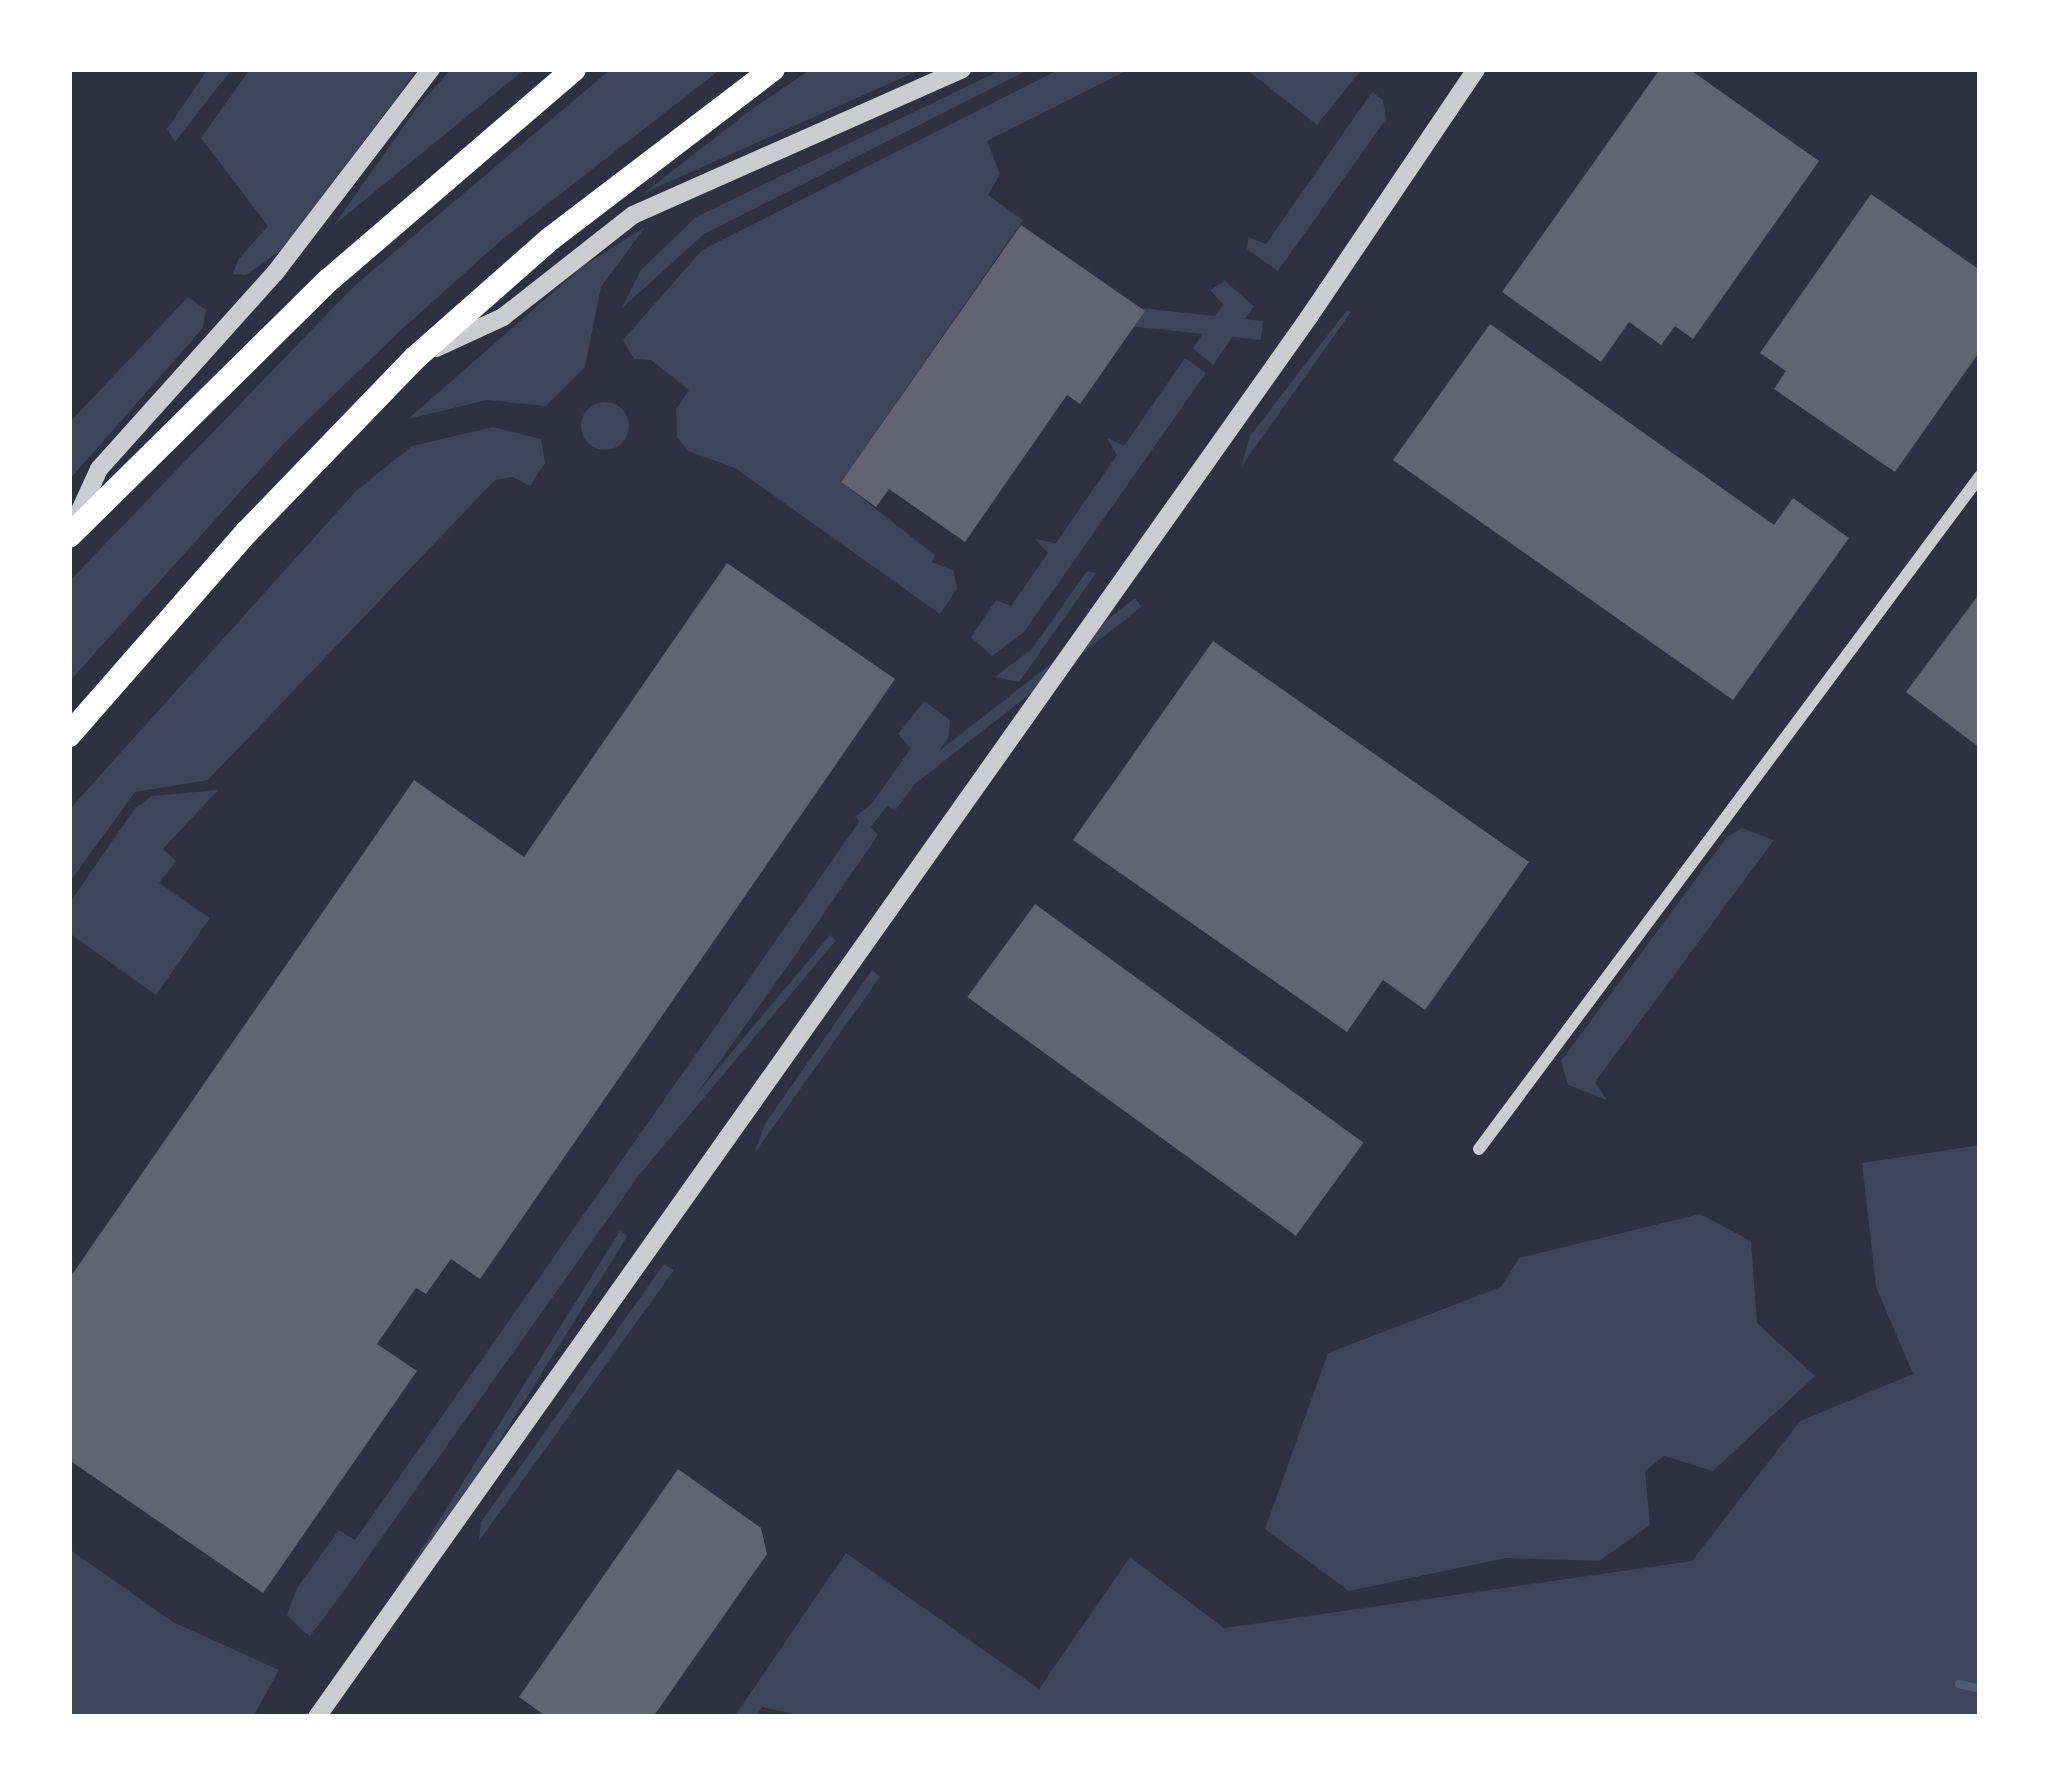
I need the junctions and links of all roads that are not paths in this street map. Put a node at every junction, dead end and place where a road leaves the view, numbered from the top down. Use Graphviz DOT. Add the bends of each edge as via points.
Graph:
graph roads {
  1 [pos="431,69"];
  2 [pos="574,69"];
  3 [pos="773,69"];
  4 [pos="962,69"];
  5 [pos="1476,69"];
  6 [pos="415,358"];
  7 [pos="1980,476"];
  8 [pos="69,535"];
  9 [pos="69,734"];
  10 [pos="1480,1149"];
  11 [pos="316,1717"];
  1 -- 8 [label="street" via="287,259 99,470"];
  2 -- 8 [label="main road" via="329,280"];
  3 -- 6 [label="main road" via="550,239"];
  4 -- 6 [label="street" via="633,215 503,317"];
  5 -- 11 [label="street" via="1309,317"];
  6 -- 9 [label="main road"];
  7 -- 10 [label="street"];
}
